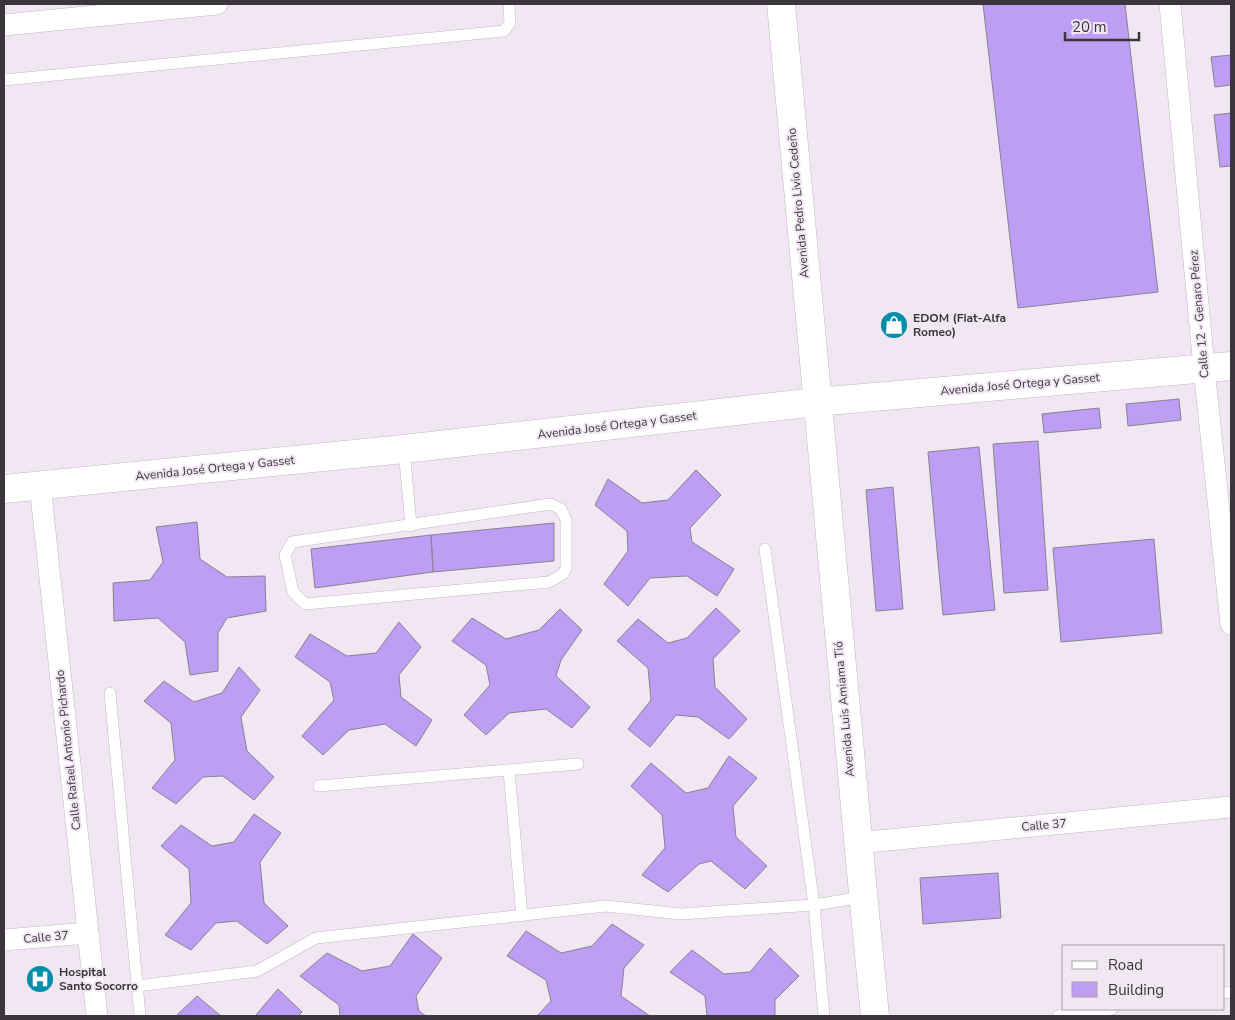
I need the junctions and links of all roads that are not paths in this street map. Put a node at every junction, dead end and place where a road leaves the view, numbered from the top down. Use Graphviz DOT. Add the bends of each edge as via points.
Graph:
graph roads {
  1 [pos="217,4"];
  2 [pos="509,4"];
  3 [pos="781,4"];
  4 [pos="1170,4"];
  5 [pos="4,25"];
  6 [pos="4,80"];
  7 [pos="1231,366"];
  8 [pos="1204,368"];
  9 [pos="816,402"];
  10 [pos="404,449"];
  11 [pos="40,485"];
  12 [pos="4,489"];
  13 [pos="411,526"];
  14 [pos="765,549"];
  15 [pos="1231,624"];
  16 [pos="110,694"];
  17 [pos="578,764"];
  18 [pos="509,771"];
  19 [pos="319,786"];
  20 [pos="1231,808"];
  21 [pos="857,843"];
  22 [pos="863,897"];
  23 [pos="814,905"];
  24 [pos="522,916"];
  25 [pos="88,933"];
  26 [pos="4,940"];
  27 [pos="137,986"];
  28 [pos="1104,1010"];
  29 [pos="97,1016"];
  30 [pos="140,1016"];
  31 [pos="824,1016"];
  32 [pos="875,1016"];
  33 [pos="1058,1016"];
  1 -- 5 [label="street"];
  2 -- 6 [label="lane" via="510,23 504,31"];
  3 -- 9 [label="main road, Avenida Pedro Livio Cedeño"];
  4 -- 8 [label="street, Calle 12 - Genaro Pérez"];
  7 -- 8 [label="main road, Avenida José Ortega y Gasset"];
  8 -- 9 [label="main road, Avenida José Ortega y Gasset"];
  8 -- 15 [label="street, Calle 12 - Genaro Pérez"];
  9 -- 10 [label="main road, Avenida José Ortega y Gasset"];
  9 -- 21 [label="main road, Avenida Luis Amiama Tió"];
  10 -- 11 [label="main road, Avenida José Ortega y Gasset"];
  10 -- 13 [label="lane"];
  11 -- 12 [label="main road, Avenida José Ortega y Gasset"];
  11 -- 25 [label="street, Calle Rafael Antonio Pichardo"];
  13 -- 13 [label="lane" via="292,542 285,555 293,592 305,604 549,582 563,574 566,568 566,520 561,509 550,504"];
  14 -- 23 [label="lane"];
  16 -- 27 [label="lane"];
  17 -- 18 [label="lane"];
  18 -- 19 [label="lane"];
  18 -- 24 [label="lane"];
  20 -- 21 [label="street, Calle 37"];
  21 -- 22 [label="main road, Avenida Luis Amiama Tió"];
  22 -- 23 [label="lane"];
  22 -- 32 [label="main road, Avenida Luis Amiama Tió"];
  23 -- 24 [label="lane" via="681,914 606,906"];
  23 -- 31 [label="lane"];
  24 -- 27 [label="lane" via="316,938 257,971"];
  25 -- 26 [label="street, Calle 37"];
  25 -- 29 [label="street, Calle Rafael Antonio Pichardo"];
  27 -- 30 [label="lane"];
  28 -- 33 [label="lane"];
}
